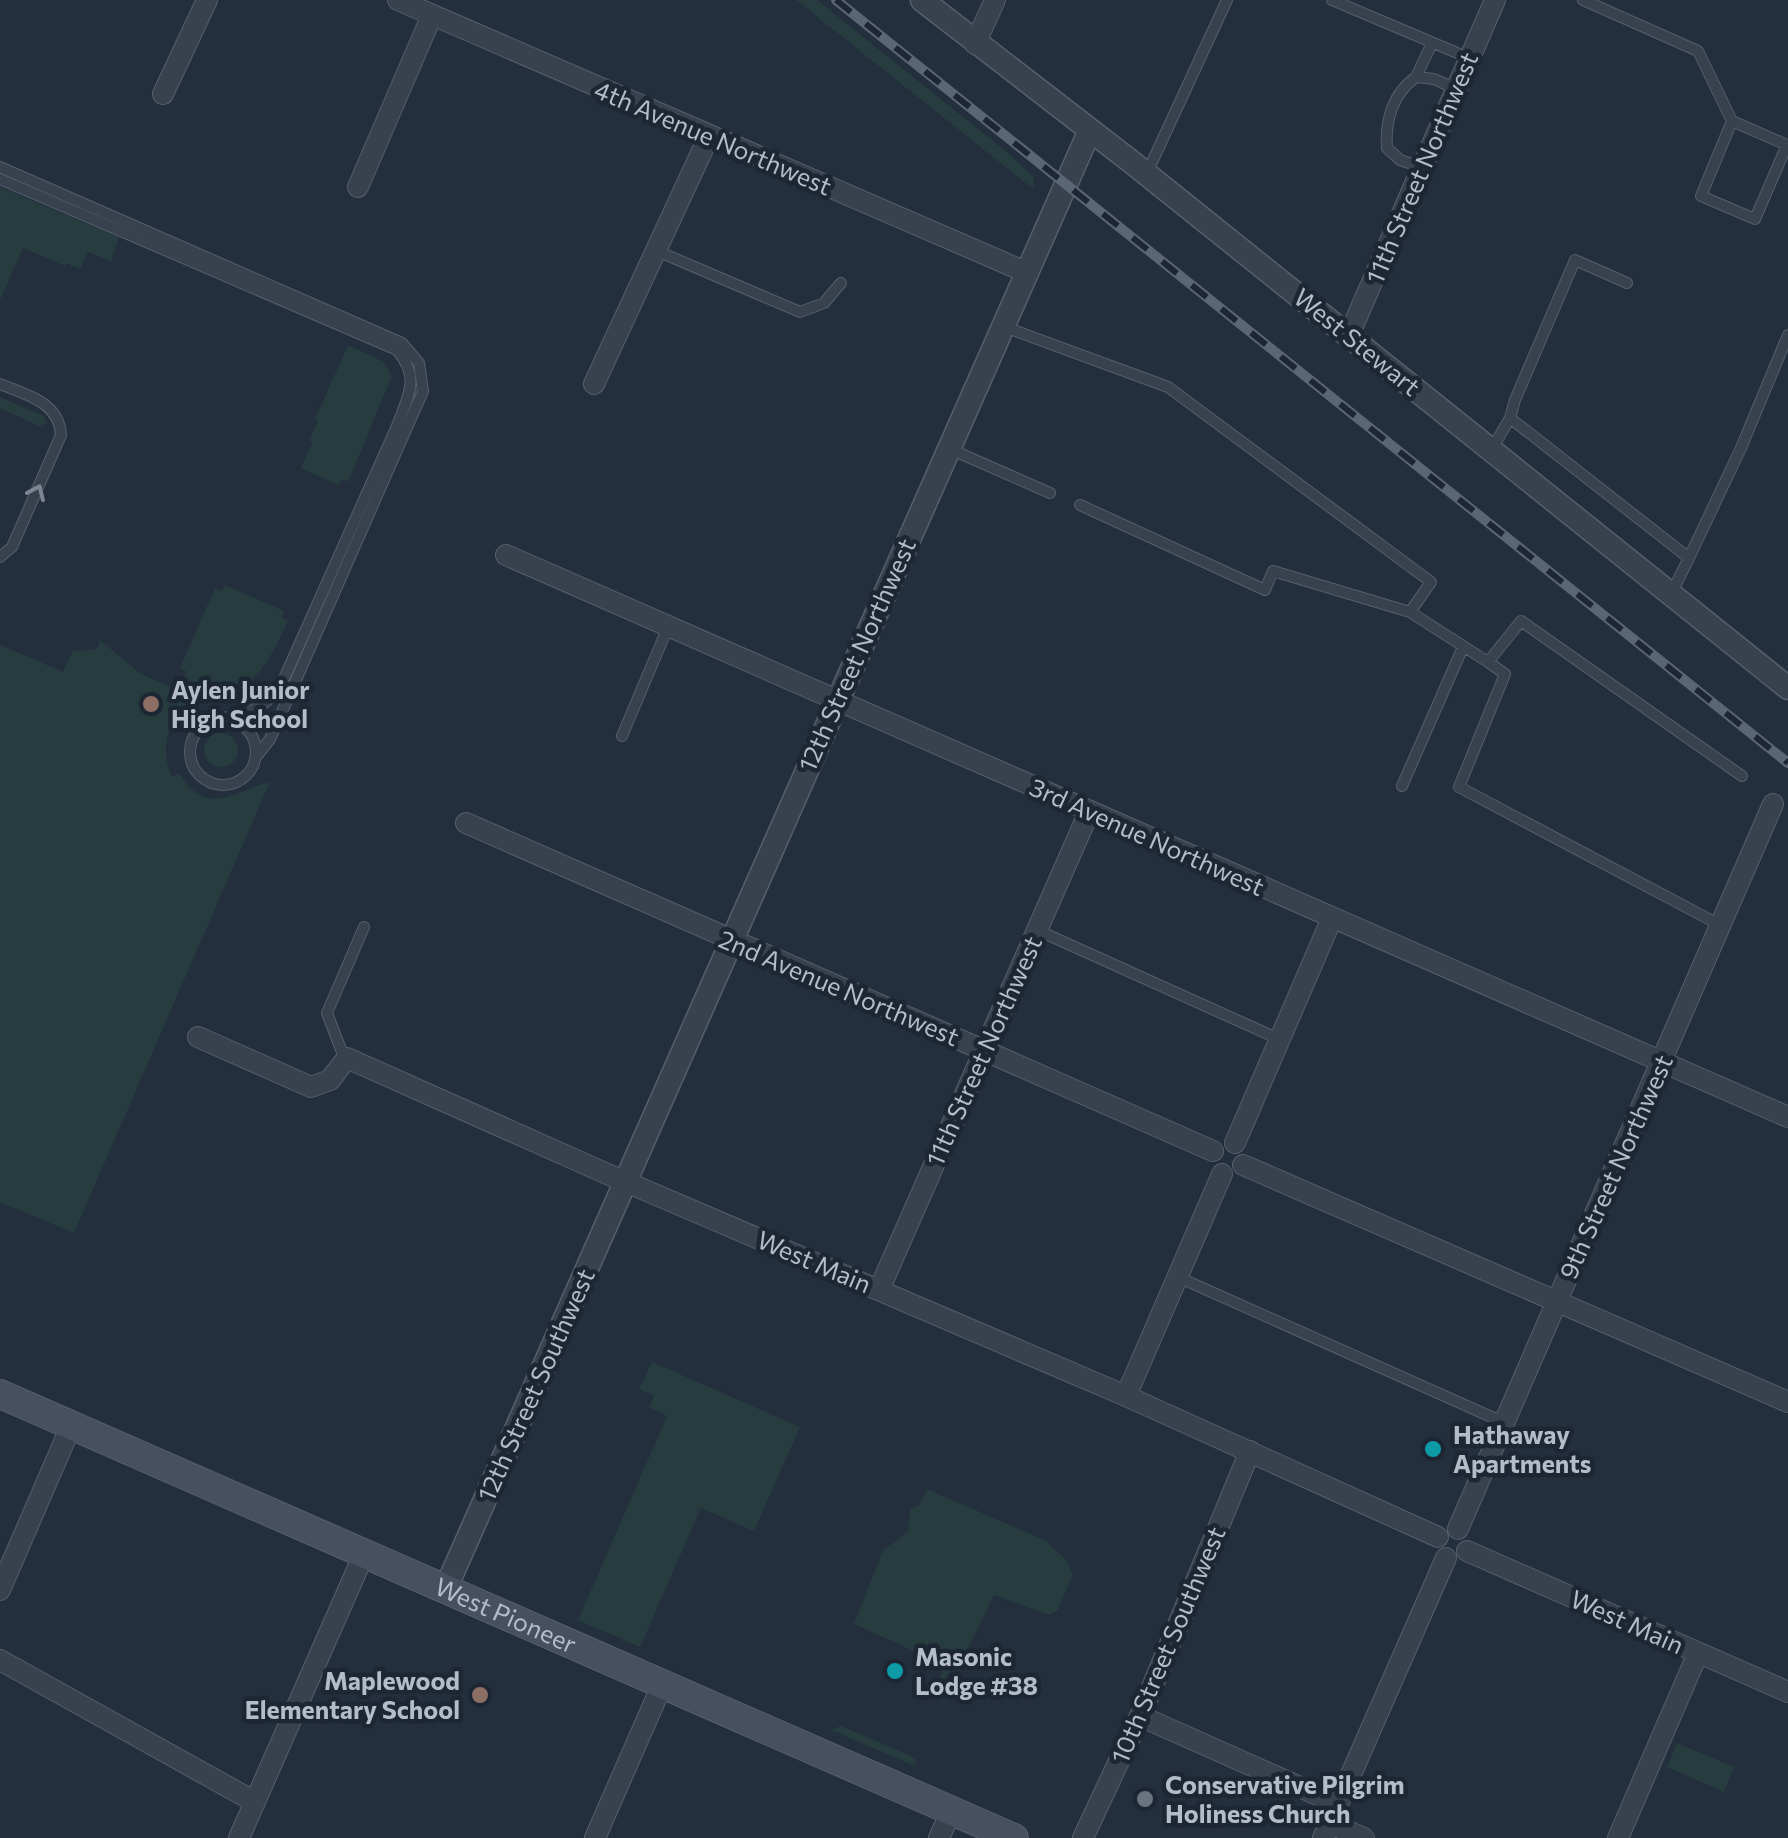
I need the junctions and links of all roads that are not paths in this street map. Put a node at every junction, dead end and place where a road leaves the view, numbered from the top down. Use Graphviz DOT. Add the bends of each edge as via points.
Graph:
graph roads {
  1 [pos="207,0"];
  2 [pos="398,0"];
  3 [pos="922,0"];
  4 [pos="994,0"];
  5 [pos="1227,0"];
  6 [pos="1332,0"];
  7 [pos="1494,0"];
  8 [pos="1583,0"];
  9 [pos="432,15"];
  10 [pos="1432,43"];
  11 [pos="976,44"];
  12 [pos="1469,58"];
  13 [pos="1416,77"];
  14 [pos="1456,89"];
  15 [pos="163,94"];
  16 [pos="1732,121"];
  17 [pos="1090,130"];
  18 [pos="709,136"];
  19 [pos="0,167"];
  20 [pos="1422,167"];
  21 [pos="1146,174"];
  22 [pos="0,179"];
  23 [pos="358,186"];
  24 [pos="658,251"];
  25 [pos="1028,273"];
  26 [pos="1627,283"];
  27 [pos="840,284"];
  28 [pos="1004,327"];
  29 [pos="1349,335"];
  30 [pos="1788,336"];
  31 [pos="0,384"];
  32 [pos="594,384"];
  33 [pos="1510,418"];
  34 [pos="949,449"];
  35 [pos="1492,450"];
  36 [pos="1050,493"];
  37 [pos="1080,506"];
  38 [pos="506,555"];
  39 [pos="0,557"];
  40 [pos="1688,558"];
  41 [pos="1670,594"];
  42 [pos="1410,612"];
  43 [pos="668,627"];
  44 [pos="1464,647"];
  45 [pos="1488,662"];
  46 [pos="1788,688"];
  47 [pos="836,700"];
  48 [pos="224,718"];
  49 [pos="622,736"];
  50 [pos="256,757"];
  51 [pos="1742,776"];
  52 [pos="1402,786"];
  53 [pos="1774,804"];
  54 [pos="1089,812"];
  55 [pos="466,823"];
  56 [pos="1332,918"];
  57 [pos="1721,926"];
  58 [pos="364,927"];
  59 [pos="1038,930"];
  60 [pos="730,941"];
  61 [pos="198,1036"];
  62 [pos="1282,1040"];
  63 [pos="983,1050"];
  64 [pos="345,1060"];
  65 [pos="1662,1062"];
  66 [pos="1788,1117"];
  67 [pos="1235,1143"];
  68 [pos="1212,1151"];
  69 [pos="1243,1165"];
  70 [pos="1222,1174"];
  71 [pos="626,1181"];
  72 [pos="1178,1277"];
  73 [pos="879,1290"];
  74 [pos="1558,1301"];
  75 [pos="0,1394"];
  76 [pos="1126,1396"];
  77 [pos="1788,1402"];
  78 [pos="1505,1422"];
  79 [pos="71,1426"];
  80 [pos="1250,1451"];
  81 [pos="1448,1533"];
  82 [pos="1467,1551"];
  83 [pos="364,1554"];
  84 [pos="1446,1558"];
  85 [pos="0,1590"];
  86 [pos="445,1590"];
  87 [pos="1698,1654"];
  88 [pos="0,1660"];
  89 [pos="662,1685"];
  90 [pos="1788,1692"];
  91 [pos="1140,1716"];
  92 [pos="255,1802"];
  93 [pos="951,1811"];
  94 [pos="1330,1822"];
  95 [pos="240,1838"];
  96 [pos="594,1838"];
  97 [pos="939,1838"];
  98 [pos="1014,1838"];
  99 [pos="1083,1838"];
  100 [pos="1364,1838"];
  101 [pos="1618,1838"];
  1 -- 15 [label="street"];
  2 -- 9 [label="street, 4th Avenue Northwest"];
  3 -- 11 [label="street, West Stewart"];
  4 -- 11 [label="street"];
  5 -- 21 [label="lane"];
  6 -- 10 [label="lane"];
  7 -- 12 [label="street, 11th Street Northwest"];
  8 -- 16 [label="lane" via="1698,51"];
  9 -- 18 [label="street, 4th Avenue Northwest"];
  9 -- 23 [label="street"];
  10 -- 12 [label="lane"];
  10 -- 13 [label="lane"];
  11 -- 17 [label="street, West Stewart"];
  12 -- 14 [label="street, 11th Street Northwest"];
  13 -- 14 [label="lane"];
  13 -- 20 [label="lane" via="1402,87 1390,114 1387,148"];
  14 -- 20 [label="street, 11th Street Northwest"];
  16 -- 16 [label="lane" via="1701,196 1755,219 1787,145"];
  17 -- 21 [label="street, West Stewart"];
  17 -- 25 [label="street, 12th Street Northwest"];
  18 -- 24 [label="street"];
  18 -- 25 [label="street, 4th Avenue Northwest"];
  19 -- 50 [label="lane" via="402,342 419,362 423,391"];
  20 -- 29 [label="street, 11th Street Northwest"];
  21 -- 29 [label="street, West Stewart"];
  22 -- 48 [label="lane" via="398,350 408,363 410,392 397,426 282,683 258,710"];
  24 -- 27 [label="lane" via="800,312 824,303"];
  24 -- 32 [label="street"];
  25 -- 28 [label="street, 12th Street Northwest"];
  26 -- 33 [label="lane" via="1575,260"];
  28 -- 34 [label="street, 12th Street Northwest"];
  28 -- 42 [label="lane" via="1168,388 1432,582"];
  29 -- 35 [label="street, West Stewart"];
  30 -- 40 [label="lane"];
  39 -- 31 [label="lane, one-way" via="12,547 62,435 52,408"];
  33 -- 35 [label="lane"];
  33 -- 40 [label="lane"];
  34 -- 36 [label="lane"];
  34 -- 47 [label="street, 12th Street Northwest"];
  35 -- 41 [label="street, West Stewart"];
  37 -- 42 [label="lane" via="1265,590 1273,571"];
  38 -- 43 [label="street, 3rd Avenue Northwest"];
  40 -- 41 [label="lane"];
  41 -- 46 [label="street, West Stewart"];
  42 -- 44 [label="lane"];
  43 -- 47 [label="street, 3rd Avenue Northwest"];
  43 -- 49 [label="lane"];
  44 -- 45 [label="lane"];
  44 -- 52 [label="lane"];
  45 -- 51 [label="lane" via="1521,622"];
  45 -- 57 [label="lane" via="1505,674 1459,788"];
  47 -- 54 [label="street, 3rd Avenue Northwest"];
  47 -- 60 [label="street, 12th Street Northwest"];
  48 -- 50 [label="lane" via="245,726"];
  48 -- 50 [label="lane" via="204,724 191,741 196,772 214,784 236,782"];
  53 -- 57 [label="street, 9th Street Northwest"];
  54 -- 56 [label="street, 3rd Avenue Northwest"];
  54 -- 59 [label="street, 11th Street Northwest"];
  55 -- 60 [label="street, 2nd Avenue Northwest"];
  56 -- 62 [label="street"];
  56 -- 65 [label="street, 3rd Avenue Northwest"];
  57 -- 65 [label="street, 9th Street Northwest"];
  58 -- 64 [label="lane" via="326,1013"];
  59 -- 62 [label="lane"];
  59 -- 63 [label="street, 11th Street Northwest"];
  60 -- 63 [label="street, 2nd Avenue Northwest"];
  60 -- 71 [label="street, 12th Street Northwest"];
  61 -- 64 [label="street" via="311,1086 330,1080"];
  62 -- 67 [label="street"];
  63 -- 68 [label="street, 2nd Avenue Northwest"];
  63 -- 73 [label="street, 11th Street Northwest"];
  64 -- 71 [label="street, West Main"];
  65 -- 66 [label="street, 3rd Avenue Northwest"];
  65 -- 74 [label="street, 9th Street Northwest"];
  67 -- 68 [label="street"];
  67 -- 69 [label="street"];
  68 -- 70 [label="street" via="1212,1164"];
  69 -- 70 [label="street"];
  69 -- 74 [label="street"];
  70 -- 72 [label="street"];
  71 -- 73 [label="street, West Main"];
  71 -- 86 [label="street, 12th Street Southwest"];
  72 -- 76 [label="street"];
  72 -- 78 [label="lane"];
  73 -- 76 [label="street, West Main"];
  74 -- 77 [label="street"];
  74 -- 78 [label="street, 9th Street Northwest"];
  75 -- 79 [label="main road, West Pioneer"];
  76 -- 80 [label="street, West Main"];
  78 -- 81 [label="street, 9th Street Northwest"];
  79 -- 83 [label="main road, West Pioneer"];
  79 -- 85 [label="street"];
  80 -- 81 [label="street, West Main"];
  80 -- 91 [label="street, 10th Street Southwest"];
  81 -- 82 [label="street" via="1467,1538"];
  81 -- 84 [label="street" via="1437,1550"];
  82 -- 84 [label="street"];
  82 -- 87 [label="street, West Main"];
  83 -- 86 [label="main road, West Pioneer"];
  83 -- 92 [label="street"];
  84 -- 94 [label="street"];
  86 -- 89 [label="main road, West Pioneer"];
  87 -- 90 [label="street, West Main"];
  87 -- 101 [label="street"];
  88 -- 92 [label="street"];
  89 -- 93 [label="main road, West Pioneer"];
  89 -- 96 [label="street"];
  91 -- 94 [label="street"];
  91 -- 99 [label="street, 10th Street Southwest"];
  92 -- 95 [label="street"];
  93 -- 97 [label="street"];
  93 -- 98 [label="main road, West Pioneer"];
  94 -- 100 [label="street"];
}
